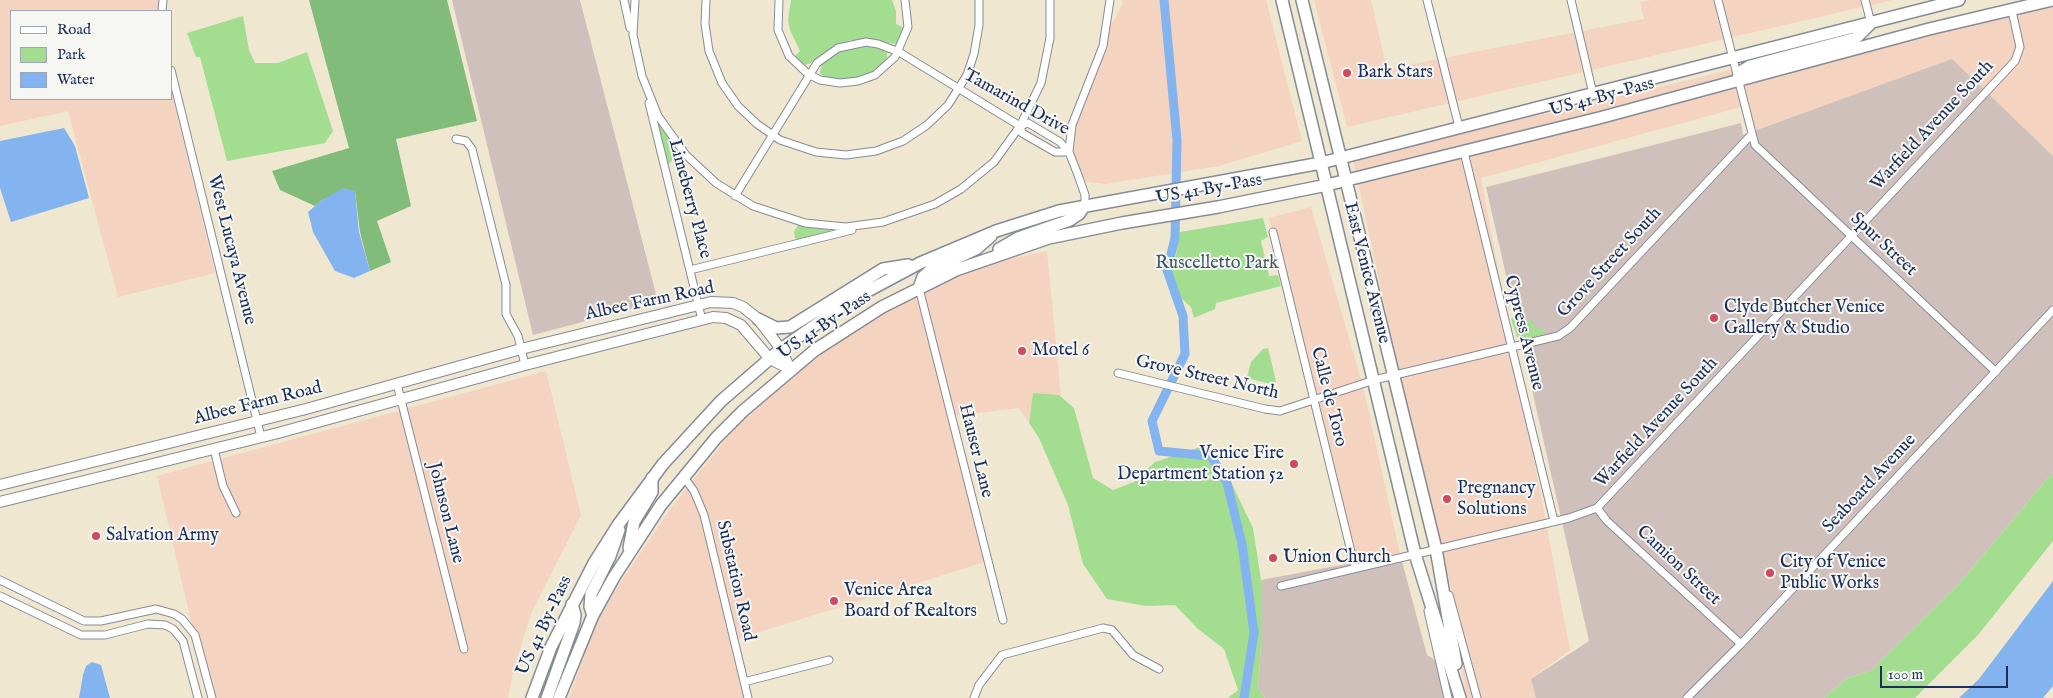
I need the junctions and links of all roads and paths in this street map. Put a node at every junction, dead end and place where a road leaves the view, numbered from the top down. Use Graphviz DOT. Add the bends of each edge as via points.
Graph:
graph roads {
  1 [pos="624,0"];
  2 [pos="635,0"];
  3 [pos="706,0"];
  4 [pos="779,0"];
  5 [pos="905,0"];
  6 [pos="978,0"];
  7 [pos="1050,0"];
  8 [pos="1110,0"];
  9 [pos="1282,0"];
  10 [pos="1302,0"];
  11 [pos="1427,0"];
  12 [pos="1571,0"];
  13 [pos="1718,0"];
  14 [pos="1865,0"];
  15 [pos="1959,0"];
  16 [pos="2052,0"];
  17 [pos="2012,11"];
  18 [pos="1871,22"];
  19 [pos="634,45"];
  20 [pos="899,52"];
  21 [pos="1732,59"];
  22 [pos="172,74"];
  23 [pos="808,74"];
  24 [pos="642,76"];
  25 [pos="1737,80"];
  26 [pos="960,89"];
  27 [pos="1593,94"];
  28 [pos="1020,126"];
  29 [pos="1459,127"];
  30 [pos="772,135"];
  31 [pos="1751,137"];
  32 [pos="456,139"];
  33 [pos="1069,152"];
  34 [pos="1464,152"];
  35 [pos="1340,158"];
  36 [pos="1321,163"];
  37 [pos="1346,181"];
  38 [pos="1327,185"];
  39 [pos="734,196"];
  40 [pos="1085,205"];
  41 [pos="869,226"];
  42 [pos="996,231"];
  43 [pos="1273,232"];
  44 [pos="1852,236"];
  45 [pos="992,256"];
  46 [pos="920,263"];
  47 [pos="690,270"];
  48 [pos="919,288"];
  49 [pos="698,304"];
  50 [pos="2053,310"];
  51 [pos="758,319"];
  52 [pos="702,320"];
  53 [pos="604,328"];
  54 [pos="608,344"];
  55 [pos="1512,348"];
  56 [pos="521,349"];
  57 [pos="782,349"];
  58 [pos="770,359"];
  59 [pos="525,365"];
  60 [pos="790,369"];
  61 [pos="1996,372"];
  62 [pos="1118,373"];
  63 [pos="1392,375"];
  64 [pos="1374,380"];
  65 [pos="397,384"];
  66 [pos="401,399"];
  67 [pos="1313,400"];
  68 [pos="257,422"];
  69 [pos="261,438"];
  70 [pos="214,449"];
  71 [pos="683,476"];
  72 [pos="30,478"];
  73 [pos="652,478"];
  74 [pos="0,485"];
  75 [pos="33,494"];
  76 [pos="0,502"];
  77 [pos="1597,508"];
  78 [pos="236,513"];
  79 [pos="624,517"];
  80 [pos="1554,521"];
  81 [pos="1436,549"];
  82 [pos="1416,554"];
  83 [pos="627,555"];
  84 [pos="1354,568"];
  85 [pos="0,580"];
  86 [pos="1281,586"];
  87 [pos="0,596"];
  88 [pos="572,604"];
  89 [pos="593,615"];
  90 [pos="1003,620"];
  91 [pos="1741,644"];
  92 [pos="464,649"];
  93 [pos="828,660"];
  94 [pos="1159,670"];
  95 [pos="744,682"];
  96 [pos="198,698"];
  97 [pos="212,698"];
  98 [pos="532,698"];
  99 [pos="547,698"];
  100 [pos="558,698"];
  101 [pos="748,698"];
  102 [pos="974,698"];
  103 [pos="1448,698"];
  104 [pos="1461,698"];
  105 [pos="1477,698"];
  106 [pos="1687,698"];
  1 -- 19 [label="street"];
  2 -- 19 [label="street"];
  3 -- 30 [label="street" via="707,42 718,76 738,106"];
  4 -- 23 [label="street" via="777,19 781,42 789,56"];
  5 -- 20 [label="street" via="908,27"];
  6 -- 26 [label="street" via="977,44"];
  7 -- 28 [label="street" via="1051,29 1045,68"];
  8 -- 33 [label="street" via="1103,46 1072,125"];
  9 -- 36 [label="main road, East Venice Avenue"];
  10 -- 35 [label="main road, East Venice Avenue"];
  11 -- 29 [label="street"];
  12 -- 27 [label="street"];
  13 -- 21 [label="street"];
  14 -- 18 [label="street"];
  15 -- 18 [label="main road, US 41 By-Pass"];
  16 -- 17 [label="main road, US 41 By-Pass"];
  17 -- 25 [label="main road, US 41 By-Pass"];
  17 -- 44 [label="street, Warfield Avenue South" via="2020,47 2018,57"];
  18 -- 21 [label="main road, US 41 By-Pass"];
  18 -- 25 [label="main road" via="1856,38 1750,66"];
  19 -- 24 [label="street"];
  20 -- 23 [label="street" via="881,71 858,81 834,83"];
  20 -- 23 [label="street, Tamarind Drive" via="872,43 848,45 826,55"];
  20 -- 26 [label="street, Tamarind Drive"];
  21 -- 25 [label="street"];
  21 -- 27 [label="main road, US 41 By-Pass"];
  22 -- 68 [label="street, West Lucaya Avenue"];
  23 -- 30 [label="street, Tamarind Drive"];
  24 -- 39 [label="street" via="658,116 678,145 708,177"];
  24 -- 47 [label="street, Limeberry Place"];
  25 -- 31 [label="street"];
  25 -- 34 [label="main road, US 41 By-Pass"];
  26 -- 28 [label="street, Tamarind Drive"];
  26 -- 30 [label="street" via="920,131 876,151 826,154 797,147"];
  27 -- 29 [label="main road, US 41 By-Pass"];
  28 -- 33 [label="street, Tamarind Drive" via="1028,123 1060,142"];
  28 -- 33 [label="street" via="1022,133 1055,152"];
  28 -- 41 [label="street" via="994,162 954,193 919,211"];
  29 -- 35 [label="main road, US 41 By-Pass"];
  30 -- 39 [label="street, Tamarind Drive"];
  31 -- 44 [label="street, Spur Street" via="1757,148"];
  31 -- 55 [label="street, Grove Street South" via="1570,328 1558,336"];
  32 -- 56 [label="street" via="466,141 472,149 506,285 506,314"];
  33 -- 40 [label="street, Tamarind Drive" via="1081,182"];
  34 -- 37 [label="main road, US 41 By-Pass"];
  34 -- 55 [label="street, Cypress Avenue"];
  35 -- 36 [label="main road, US 41 By-Pass"];
  35 -- 37 [label="main road, East Venice Avenue"];
  36 -- 38 [label="main road, East Venice Avenue"];
  36 -- 40 [label="main road, US 41 By-Pass"];
  37 -- 38 [label="main road, US 41 By-Pass"];
  37 -- 63 [label="main road, East Venice Avenue"];
  38 -- 45 [label="main road, US 41 By-Pass" via="1049,238"];
  38 -- 64 [label="main road, East Venice Avenue"];
  39 -- 41 [label="street" via="765,211 805,223"];
  40 -- 42 [label="main road, US 41 By-Pass"];
  40 -- 45 [label="main road" via="1070,220 1009,242"];
  41 -- 47 [label="street, Limeberry Place"];
  42 -- 46 [label="main road, US 41 By-Pass"];
  42 -- 48 [label="main road" via="976,249 931,270 923,277"];
  43 -- 67 [label="street, Calle de Toro"];
  44 -- 61 [label="street, Spur Street"];
  44 -- 77 [label="street, Warfield Avenue South"];
  45 -- 48 [label="main road, US 41 By-Pass"];
  46 -- 51 [label="main road" via="883,269 790,328 776,328"];
  46 -- 57 [label="main road, US 41 By-Pass" via="846,303"];
  47 -- 49 [label="street"];
  48 -- 60 [label="main road, US 41 By-Pass" via="853,325"];
  48 -- 90 [label="street, Hauser Lane"];
  49 -- 51 [label="main road, Albee Farm Road" via="733,303"];
  49 -- 52 [label="street"];
  49 -- 53 [label="main road, Albee Farm Road"];
  50 -- 61 [label="street, Seaboard Avenue"];
  51 -- 57 [label="main road, Albee Farm Road"];
  52 -- 54 [label="main road, Albee Farm Road"];
  52 -- 58 [label="main road, Albee Farm Road" via="718,317 734,320"];
  53 -- 54 [label="main road"];
  53 -- 56 [label="main road, Albee Farm Road"];
  54 -- 59 [label="main road, Albee Farm Road"];
  55 -- 63 [label="street, Grove Street South"];
  55 -- 80 [label="street, Cypress Avenue"];
  56 -- 59 [label="street"];
  56 -- 65 [label="main road, Albee Farm Road"];
  57 -- 58 [label="main road, US 41 By-Pass"];
  57 -- 60 [label="main road, Albee Farm Road"];
  58 -- 60 [label="main road, Albee Farm Road"];
  58 -- 73 [label="main road, US 41 By-Pass" via="721,401"];
  59 -- 66 [label="main road, Albee Farm Road"];
  60 -- 71 [label="main road, US 41 By-Pass" via="743,411"];
  61 -- 91 [label="street, Seaboard Avenue"];
  62 -- 67 [label="street, Grove Street North" via="1274,411 1287,410"];
  63 -- 64 [label="street, Grove Street South"];
  63 -- 81 [label="main road, East Venice Avenue"];
  64 -- 67 [label="street, Grove Street North"];
  64 -- 82 [label="main road, East Venice Avenue"];
  65 -- 66 [label="street, Johnson Lane"];
  65 -- 68 [label="main road, Albee Farm Road"];
  66 -- 69 [label="main road, Albee Farm Road"];
  66 -- 92 [label="street, Johnson Lane"];
  67 -- 84 [label="street, Calle de Toro"];
  68 -- 69 [label="street, West Lucaya Avenue"];
  68 -- 72 [label="main road, Albee Farm Road"];
  69 -- 70 [label="main road, Albee Farm Road"];
  70 -- 75 [label="main road, Albee Farm Road"];
  70 -- 78 [label="street" via="223,486"];
  71 -- 83 [label="main road, US 41 By-Pass"];
  71 -- 95 [label="street, Substation Road" via="694,491 704,515"];
  72 -- 74 [label="main road, Albee Farm Road"];
  72 -- 75 [label="main road"];
  73 -- 79 [label="main road, US 41 By-Pass"];
  73 -- 83 [label="main road" via="652,492 634,522"];
  75 -- 76 [label="main road, Albee Farm Road"];
  77 -- 80 [label="street, Warfield Avenue South"];
  77 -- 91 [label="street, Camion Street" via="1607,521"];
  79 -- 88 [label="main road, US 41 By-Pass"];
  79 -- 89 [label="main road" via="613,550 591,594"];
  80 -- 81 [label="street, Warfield Avenue South"];
  81 -- 82 [label="street, Warfield Avenue South"];
  81 -- 104 [label="main road, East Venice Avenue"];
  81 -- 105 [label="street, East Venice Avenue"];
  82 -- 84 [label="street, Warfield Avenue South"];
  82 -- 103 [label="street, East Venice Avenue"];
  82 -- 104 [label="main road, East Venice Avenue"];
  83 -- 89 [label="main road, US 41 By-Pass"];
  84 -- 86 [label="street, Warfield Avenue South"];
  85 -- 97 [label="street" via="84,621 101,621 148,610 165,611 182,619 199,644"];
  87 -- 96 [label="street" via="90,637 148,624 165,625 178,634 186,650"];
  88 -- 98 [label="main road, US 41 By-Pass"];
  88 -- 99 [label="main road" via="574,623"];
  89 -- 100 [label="main road, US 41 By-Pass"];
  91 -- 106 [label="street, Seaboard Avenue"];
  93 -- 95 [label="street"];
  94 -- 102 [label="street" via="1133,655 1112,630 1103,628 1002,655 979,684"];
  95 -- 101 [label="street, Substation Road"];
}
